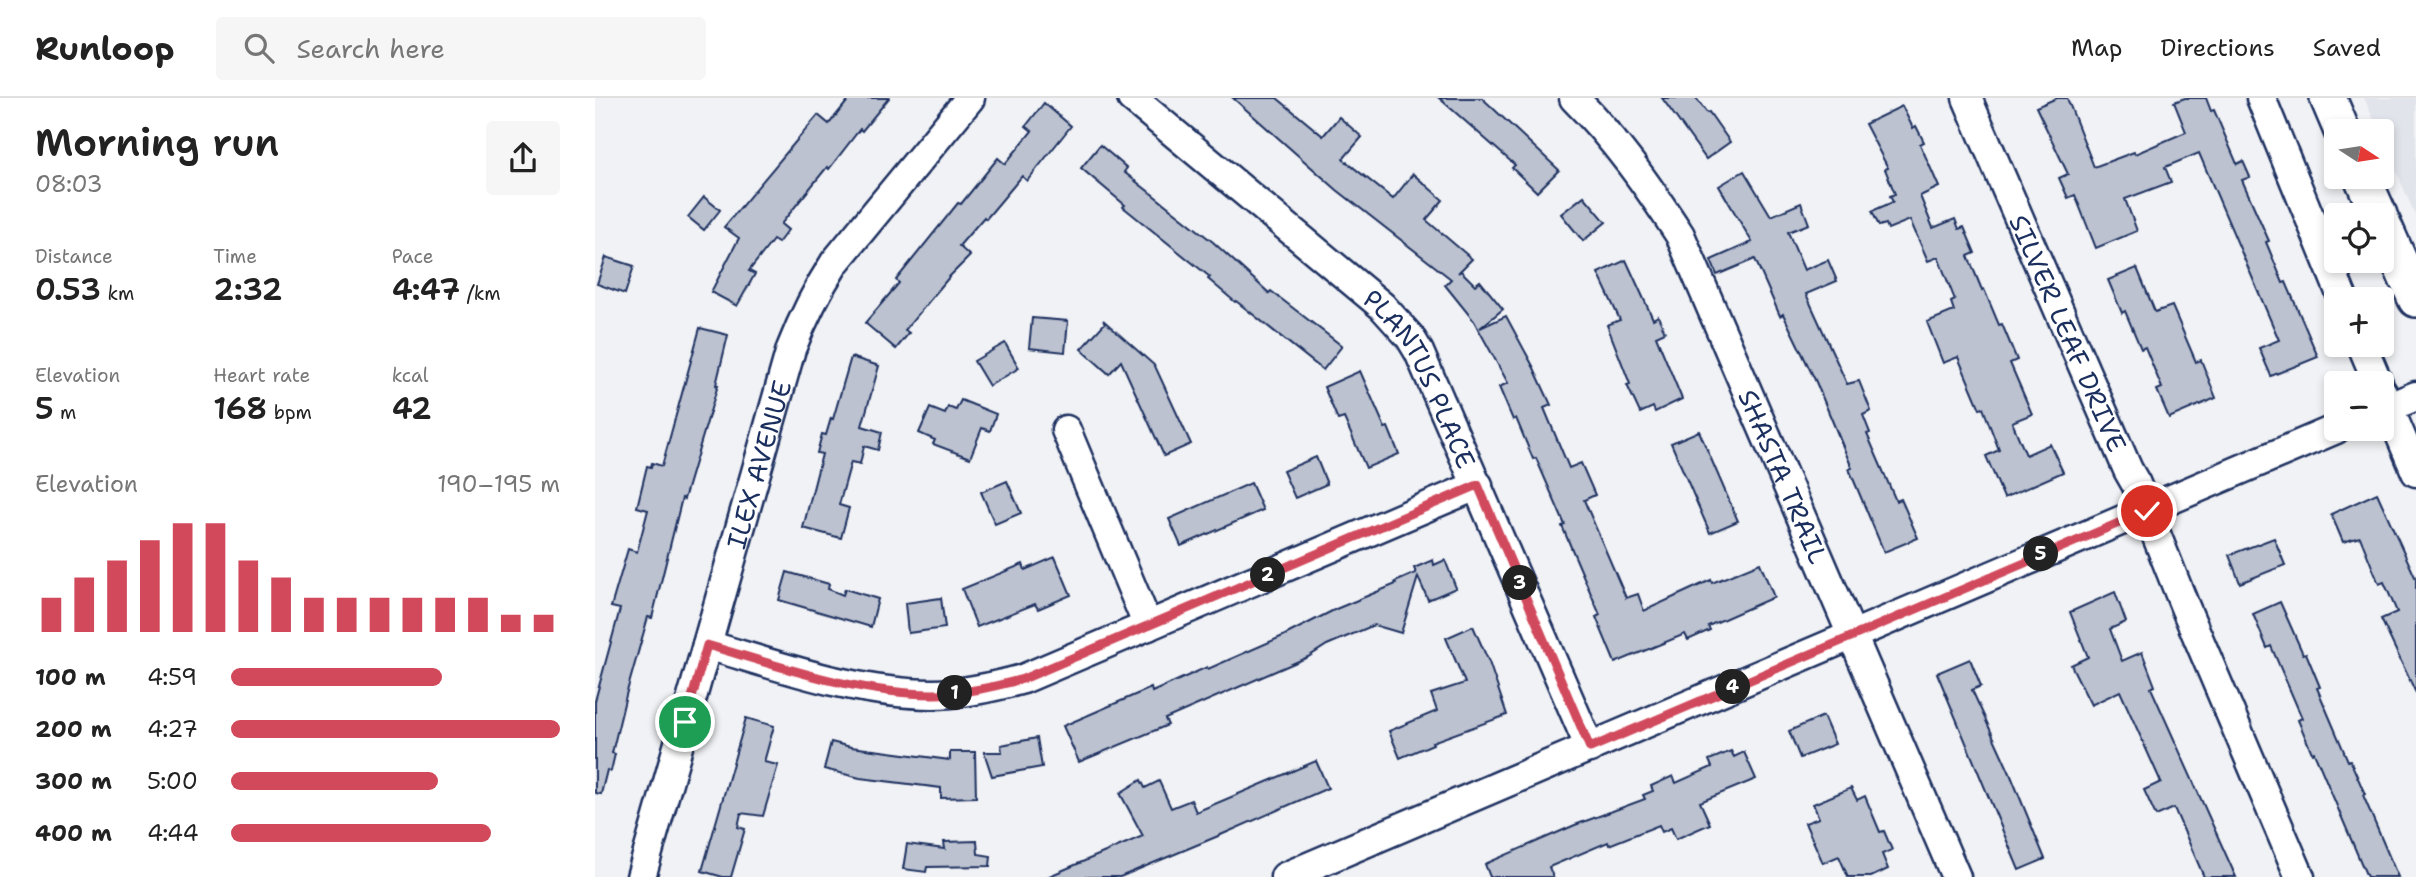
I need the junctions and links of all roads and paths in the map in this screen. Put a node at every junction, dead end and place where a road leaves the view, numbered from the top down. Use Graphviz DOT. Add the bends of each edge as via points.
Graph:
graph roads {
  1 [pos="970,98"];
  2 [pos="1132,98"];
  3 [pos="1574,98"];
  4 [pos="1967,98"];
  5 [pos="2260,98"];
  6 [pos="2328,98"];
  7 [pos="2337,119"];
  8 [pos="2394,249"];
  9 [pos="2338,287"];
  10 [pos="2416,299"];
  11 [pos="2416,396"];
  12 [pos="2394,397"];
  13 [pos="2394,424"];
  14 [pos="1066,430"];
  15 [pos="2324,434"];
  16 [pos="2416,472"];
  17 [pos="1478,485"];
  18 [pos="2147,511"];
  19 [pos="1148,626"];
  20 [pos="1852,636"];
  21 [pos="707,645"];
  22 [pos="1590,748"];
  23 [pos="641,877"];
  24 [pos="1285,877"];
  25 [pos="1956,877"];
  26 [pos="2300,877"];
  1 -- 21 [label="street, ILEX AVENUE" via="835,262 803,318"];
  2 -- 17 [label="street, PLANTUS PLACE" via="1394,318 1419,352"];
  3 -- 20 [label="street, SHASTA TRAIL" via="1620,148 1679,234"];
  4 -- 18 [label="street, SILVER LEAF DRIVE"];
  5 -- 9 [label="street"];
  6 -- 7 [label="main road"];
  8 -- 10 [label="main road"];
  11 -- 12 [label="street"];
  13 -- 16 [label="street"];
  14 -- 19 [label="street"];
  15 -- 18 [label="street"];
  17 -- 19 [label="street"];
  17 -- 22 [label="street, PLANTUS PLACE"];
  18 -- 20 [label="street"];
  18 -- 26 [label="street, SILVER LEAF DRIVE"];
  19 -- 21 [label="street" via="1023,679 933,694 832,681"];
  20 -- 22 [label="street"];
  20 -- 25 [label="street, SHASTA TRAIL"];
  21 -- 23 [label="street, ILEX AVENUE"];
  22 -- 24 [label="street"];
}
